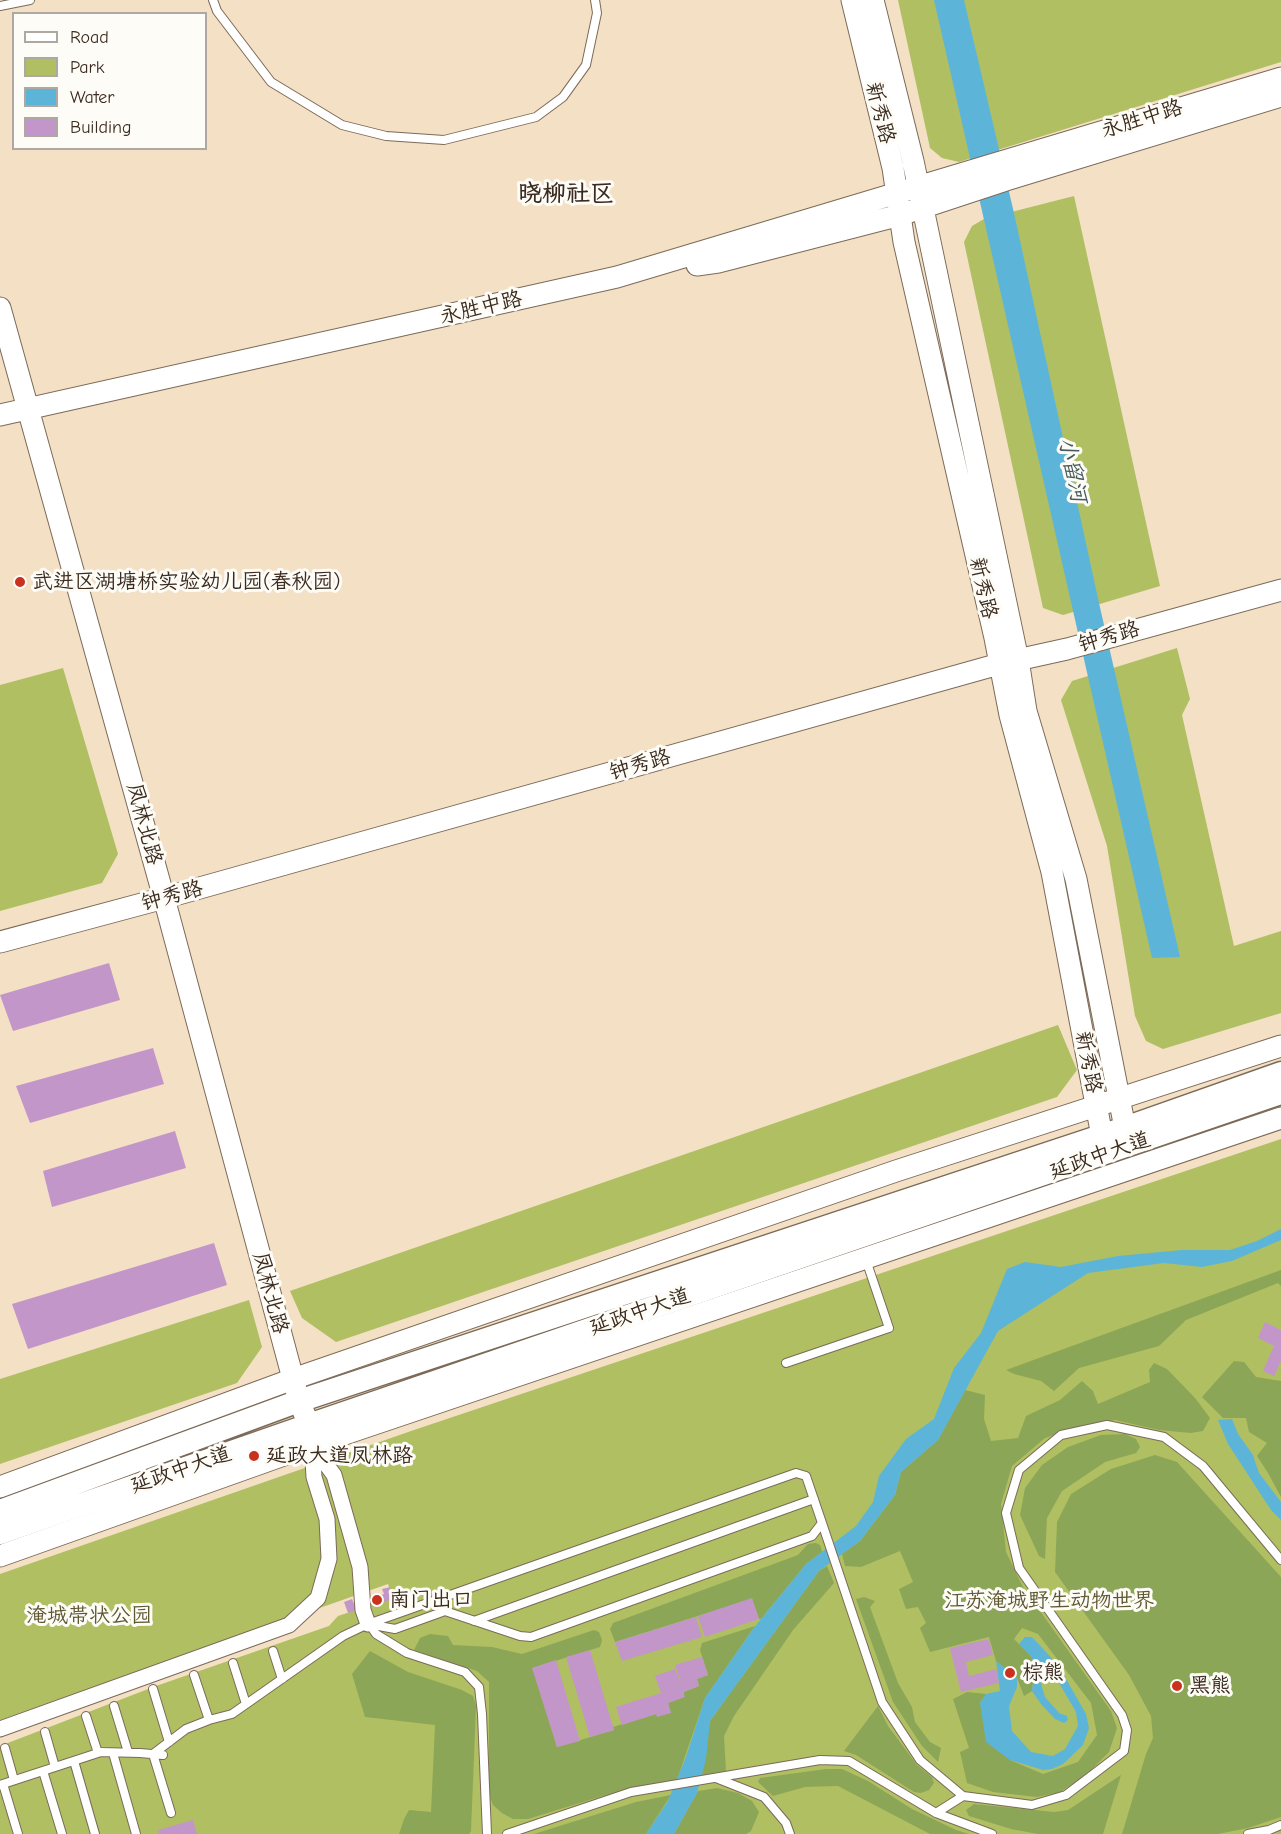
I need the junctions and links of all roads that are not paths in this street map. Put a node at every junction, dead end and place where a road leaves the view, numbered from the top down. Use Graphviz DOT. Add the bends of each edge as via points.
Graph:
graph roads {
  1 [pos="30,0"];
  2 [pos="213,0"];
  3 [pos="595,0"];
  4 [pos="852,0"];
  5 [pos="873,0"];
  6 [pos="0,6"];
  7 [pos="1281,78"];
  8 [pos="1281,96"];
  9 [pos="1005,170"];
  10 [pos="897,192"];
  11 [pos="920,197"];
  12 [pos="900,215"];
  13 [pos="617,277"];
  14 [pos="0,308"];
  15 [pos="29,409"];
  16 [pos="0,415"];
  17 [pos="1281,590"];
  18 [pos="1009,662"];
  19 [pos="164,898"];
  20 [pos="0,942"];
  21 [pos="1281,1046"];
  22 [pos="1281,1073"];
  23 [pos="1281,1093"];
  24 [pos="1119,1098"];
  25 [pos="1096,1106"];
  26 [pos="1281,1118"];
  27 [pos="1129,1137"];
  28 [pos="1105,1145"];
  29 [pos="1133,1168"];
  30 [pos="1109,1176"];
  31 [pos="866,1259"];
  32 [pos="786,1363"];
  33 [pos="296,1390"];
  34 [pos="311,1435"];
  35 [pos="0,1487"];
  36 [pos="814,1499"];
  37 [pos="0,1511"];
  38 [pos="822,1523"];
  39 [pos="0,1533"];
  40 [pos="0,1556"];
  41 [pos="1281,1560"];
  42 [pos="474,1621"];
  43 [pos="369,1624"];
  44 [pos="273,1651"];
  45 [pos="233,1663"];
  46 [pos="194,1675"];
  47 [pos="282,1679"];
  48 [pos="153,1689"];
  49 [pos="246,1704"];
  50 [pos="114,1706"];
  51 [pos="86,1716"];
  52 [pos="209,1720"];
  53 [pos="0,1729"];
  54 [pos="45,1732"];
  55 [pos="169,1742"];
  56 [pos="5,1748"];
  57 [pos="128,1752"];
  58 [pos="112,1753"];
  59 [pos="98,1754"];
  60 [pos="153,1754"];
  61 [pos="163,1755"];
  62 [pos="74,1761"];
  63 [pos="55,1767"];
  64 [pos="43,1771"];
  65 [pos="714,1778"];
  66 [pos="14,1780"];
  67 [pos="2,1784"];
  68 [pos="963,1796"];
  69 [pos="171,1813"];
  70 [pos="936,1813"];
  71 [pos="1281,1825"];
  72 [pos="18,1834"];
  73 [pos="62,1834"];
  74 [pos="94,1834"];
  75 [pos="136,1834"];
  76 [pos="488,1834"];
  77 [pos="507,1834"];
  78 [pos="790,1834"];
  79 [pos="992,1834"];
  80 [pos="1248,1834"];
  1 -- 6 [label="lane"];
  2 -- 3 [label="lane" via="217,11 271,82 342,125 386,136 444,140 536,117 563,98 586,65 597,13"];
  4 -- 10 [label="street, 新秀路"];
  5 -- 11 [label="street, 新秀路"];
  7 -- 9 [label="street, 永胜中路"];
  8 -- 9 [label="street, 永胜中路"];
  9 -- 11 [label="street"];
  10 -- 11 [label="street, 永胜中路"];
  10 -- 12 [label="street, 新秀路"];
  10 -- 13 [label="street, 永胜中路"];
  11 -- 12 [label="street"];
  11 -- 18 [label="street, 新秀路"];
  12 -- 13 [label="street" via="718,262"];
  12 -- 18 [label="street, 新秀路" via="995,638"];
  13 -- 15 [label="street, 永胜中路"];
  14 -- 15 [label="street, 凤林北路"];
  15 -- 16 [label="street, 永胜中路"];
  15 -- 19 [label="street, 凤林北路"];
  17 -- 18 [label="street, 钟秀路"];
  18 -- 19 [label="street, 钟秀路"];
  18 -- 24 [label="street, 新秀路" via="1076,879"];
  18 -- 25 [label="street, 新秀路" via="1010,715 1052,872"];
  19 -- 20 [label="street, 钟秀路"];
  19 -- 33 [label="street, 凤林北路"];
  21 -- 24 [label="street"];
  22 -- 27 [label="main road, 延政中大道"];
  23 -- 27 [label="main road, 延政中大道"];
  24 -- 25 [label="street"];
  24 -- 27 [label="street, 新秀路"];
  25 -- 28 [label="street, 新秀路"];
  25 -- 33 [label="street" via="885,1175"];
  26 -- 29 [label="street"];
  27 -- 28 [label="main road, 延政中大道"];
  27 -- 29 [label="street, 新秀路"];
  28 -- 30 [label="street, 新秀路"];
  28 -- 33 [label="main road, 延政中大道"];
  28 -- 34 [label="main road, 延政中大道"];
  29 -- 30 [label="street"];
  30 -- 31 [label="street"];
  31 -- 32 [label="lane" via="889,1328"];
  31 -- 34 [label="street"];
  33 -- 34 [label="street, 凤林北路"];
  33 -- 35 [label="street"];
  33 -- 37 [label="main road, 延政中大道"];
  34 -- 39 [label="main road, 延政中大道"];
  34 -- 40 [label="street"];
  34 -- 43 [label="street" via="334,1475 360,1567 363,1610"];
  34 -- 53 [label="street" via="314,1477 327,1519 329,1559 318,1598 289,1625"];
  36 -- 38 [label="lane"];
  36 -- 42 [label="lane"];
  36 -- 43 [label="lane" via="806,1476 796,1473"];
  38 -- 42 [label="lane" via="812,1536 531,1637"];
  38 -- 68 [label="lane" via="882,1702 920,1760"];
  41 -- 68 [label="lane" via="1203,1466 1164,1437 1107,1425 1061,1435 1019,1470 1006,1513 1019,1569 1122,1715 1127,1730 1124,1751 1066,1795 1032,1805"];
  42 -- 43 [label="lane" via="446,1611 395,1629"];
  43 -- 47 [label="lane" via="343,1636"];
  43 -- 76 [label="lane" via="376,1634 407,1653 465,1672 479,1687"];
  44 -- 47 [label="lane"];
  45 -- 49 [label="lane"];
  46 -- 52 [label="lane"];
  47 -- 49 [label="lane"];
  48 -- 55 [label="lane"];
  49 -- 52 [label="lane" via="232,1714"];
  50 -- 57 [label="lane"];
  51 -- 59 [label="lane"];
  52 -- 55 [label="lane" via="186,1729"];
  54 -- 63 [label="lane"];
  55 -- 60 [label="lane"];
  56 -- 66 [label="lane"];
  57 -- 58 [label="lane"];
  57 -- 60 [label="lane"];
  58 -- 59 [label="lane"];
  58 -- 75 [label="lane"];
  59 -- 62 [label="lane"];
  60 -- 61 [label="lane"];
  60 -- 69 [label="lane"];
  62 -- 63 [label="lane"];
  62 -- 74 [label="lane"];
  63 -- 64 [label="lane"];
  64 -- 66 [label="lane"];
  64 -- 73 [label="lane"];
  65 -- 70 [label="lane" via="820,1760 849,1761"];
  65 -- 77 [label="lane" via="631,1792"];
  65 -- 78 [label="lane" via="764,1797 786,1823"];
  66 -- 67 [label="lane"];
  67 -- 72 [label="lane"];
  68 -- 70 [label="lane"];
  70 -- 79 [label="lane"];
  71 -- 80 [label="lane"];
}
